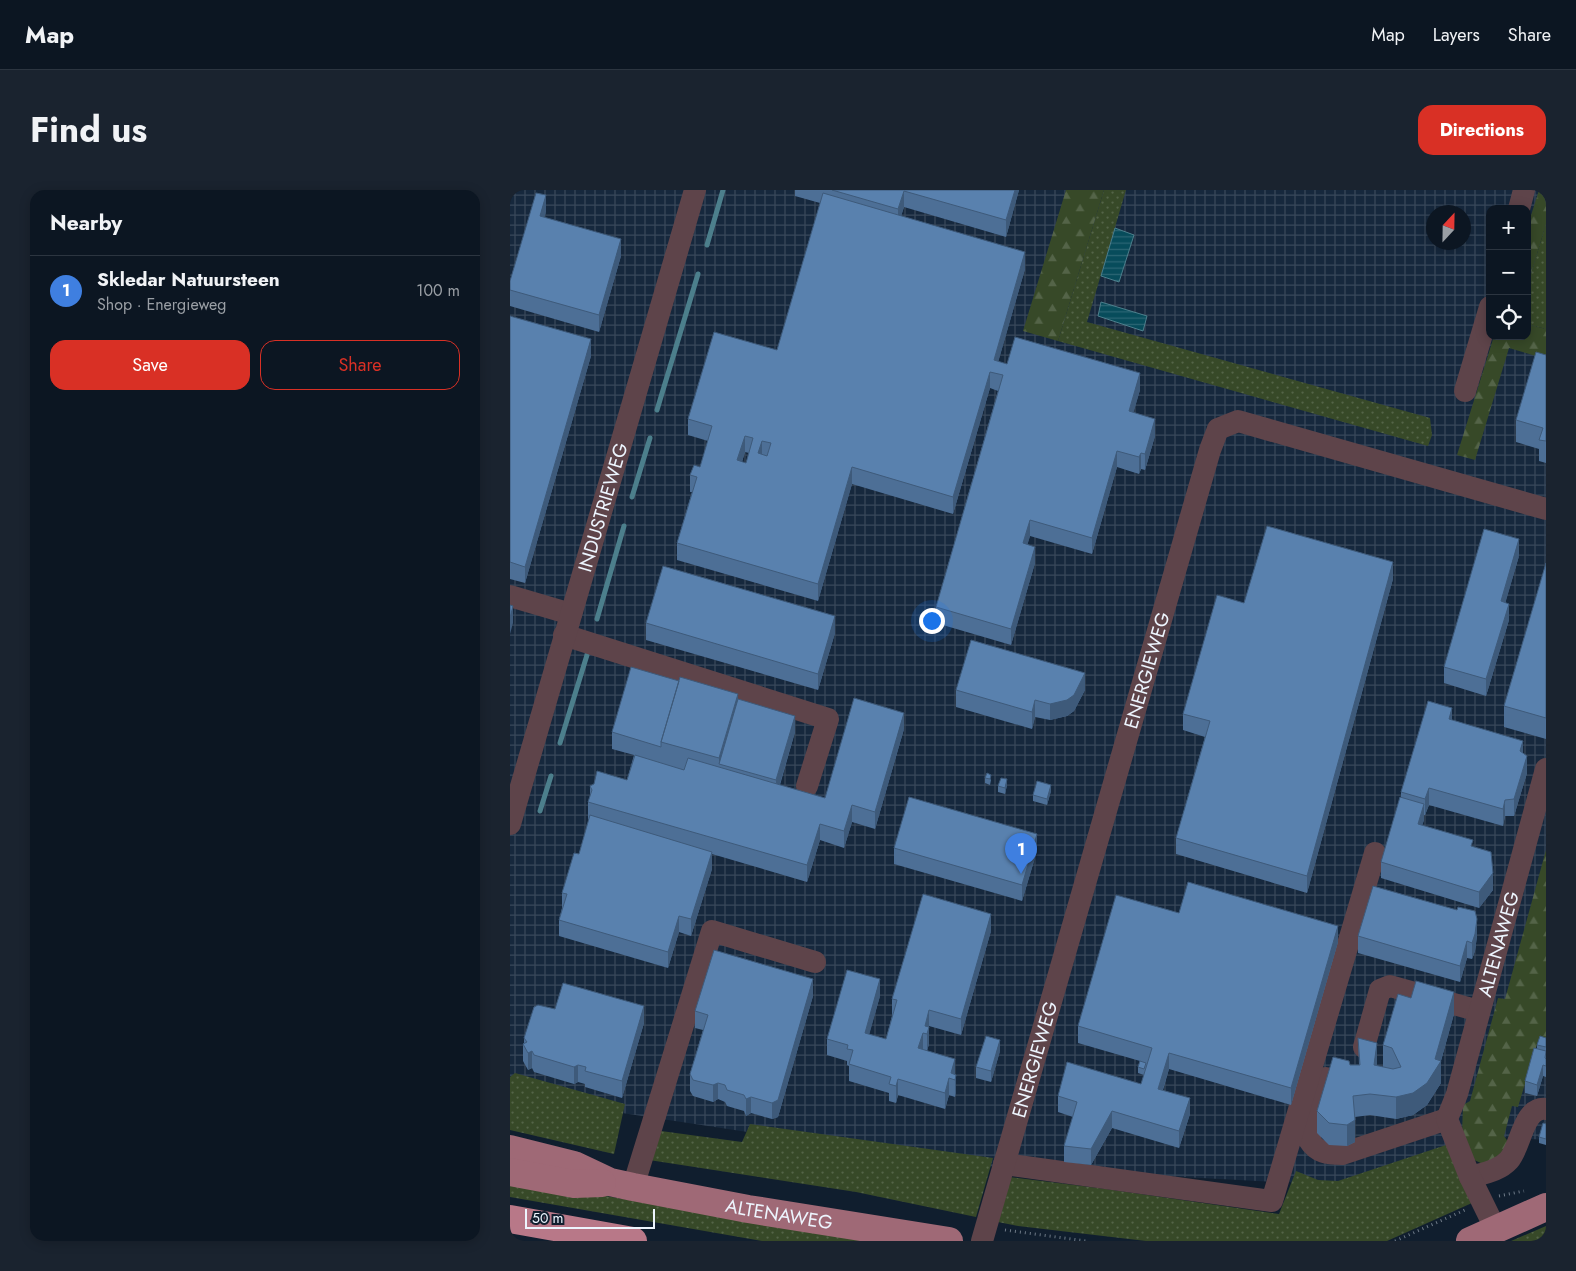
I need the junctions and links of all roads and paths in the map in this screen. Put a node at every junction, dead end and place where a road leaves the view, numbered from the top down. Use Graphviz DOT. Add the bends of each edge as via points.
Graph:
graph roads {
  1 [pos="695,190"];
  2 [pos="1524,190"];
  3 [pos="1519,205"];
  4 [pos="1486,320"];
  5 [pos="1465,391"];
  6 [pos="1546,509"];
  7 [pos="510,596"];
  8 [pos="567,624"];
  9 [pos="1546,769"];
  10 [pos="807,786"];
  11 [pos="510,824"];
  12 [pos="1375,852"];
  13 [pos="815,962"];
  14 [pos="1479,1011"];
  15 [pos="1364,1047"];
  16 [pos="1326,1078"];
  17 [pos="1546,1109"];
  18 [pos="1447,1119"];
  19 [pos="510,1149"];
  20 [pos="1004,1164"];
  21 [pos="510,1172"];
  22 [pos="1470,1177"];
  23 [pos="622,1185"];
  24 [pos="1546,1207"];
  25 [pos="510,1219"];
  26 [pos="1496,1230"];
  27 [pos="984,1234"];
  28 [pos="633,1241"];
  29 [pos="949,1241"];
  30 [pos="1086,1241"];
  31 [pos="1470,1241"];
  1 -- 8 [label="street, INDUSTRIEWEG"];
  2 -- 3 [label="street"];
  4 -- 5 [label="street"];
  6 -- 20 [label="street, ENERGIEWEG" via="1238,421 1218,429"];
  7 -- 8 [label="street"];
  8 -- 10 [label="street" via="828,719"];
  8 -- 11 [label="street, INDUSTRIEWEG"];
  9 -- 14 [label="street, ALTENAWEG"];
  12 -- 20 [label="street" via="1272,1201"];
  13 -- 23 [label="street" via="712,931"];
  14 -- 15 [label="street" via="1390,986 1380,990"];
  14 -- 18 [label="street, ALTENAWEG"];
  16 -- 18 [label="street" via="1309,1140 1314,1148 1327,1154 1342,1154"];
  17 -- 22 [label="street" via="1541,1108 1531,1115 1510,1159 1501,1167"];
  18 -- 22 [label="street"];
  19 -- 23 [label="main road, ALTENAWEG" via="574,1165"];
  20 -- 27 [label="street, ENERGIEWEG"];
  21 -- 23 [label="main road, ALTENAWEG" via="574,1184"];
  22 -- 26 [label="street"];
  23 -- 29 [label="main road, ALTENAWEG"];
  24 -- 26 [label="main road"];
  25 -- 28 [label="highway"];
  26 -- 31 [label="main road"];
  27 -- 30 [label="path"];
}
